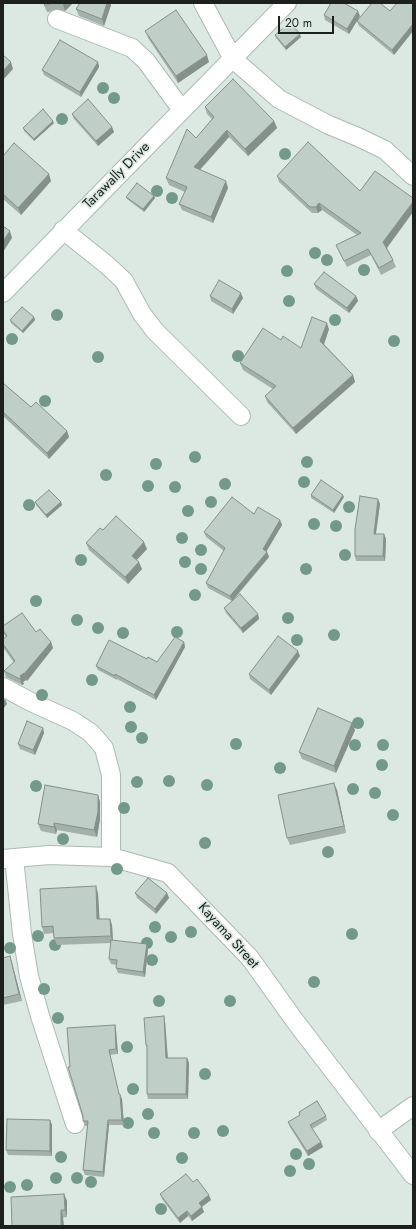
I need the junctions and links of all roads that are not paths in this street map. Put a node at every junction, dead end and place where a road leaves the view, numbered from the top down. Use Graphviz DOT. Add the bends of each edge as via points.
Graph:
graph roads {
  1 [pos="203,3"];
  2 [pos="287,3"];
  3 [pos="57,19"];
  4 [pos="233,59"];
  5 [pos="182,110"];
  6 [pos="413,175"];
  7 [pos="63,230"];
  8 [pos="3,293"];
  9 [pos="241,416"];
  10 [pos="3,687"];
  11 [pos="110,857"];
  12 [pos="9,858"];
  13 [pos="413,1106"];
  14 [pos="75,1124"];
  15 [pos="378,1131"];
  16 [pos="413,1175"];
  1 -- 4 [label="street"];
  2 -- 4 [label="street, Tarawally Drive"];
  3 -- 5 [label="street" via="132,48 146,61"];
  4 -- 5 [label="street, Tarawally Drive"];
  4 -- 6 [label="street" via="279,99 328,125 385,150"];
  5 -- 7 [label="street, Tarawally Drive"];
  7 -- 8 [label="street, Tarawally Drive"];
  7 -- 9 [label="street" via="124,281 142,314 155,331"];
  10 -- 11 [label="street" via="73,721 91,733 104,748 112,775"];
  11 -- 12 [label="street, Kayama Street" via="50,855"];
  11 -- 15 [label="street, Kayama Street" via="168,873 191,896 250,958"];
  12 -- 14 [label="street" via="29,976"];
  13 -- 15 [label="street"];
  15 -- 16 [label="street, Kayama Street"];
}
